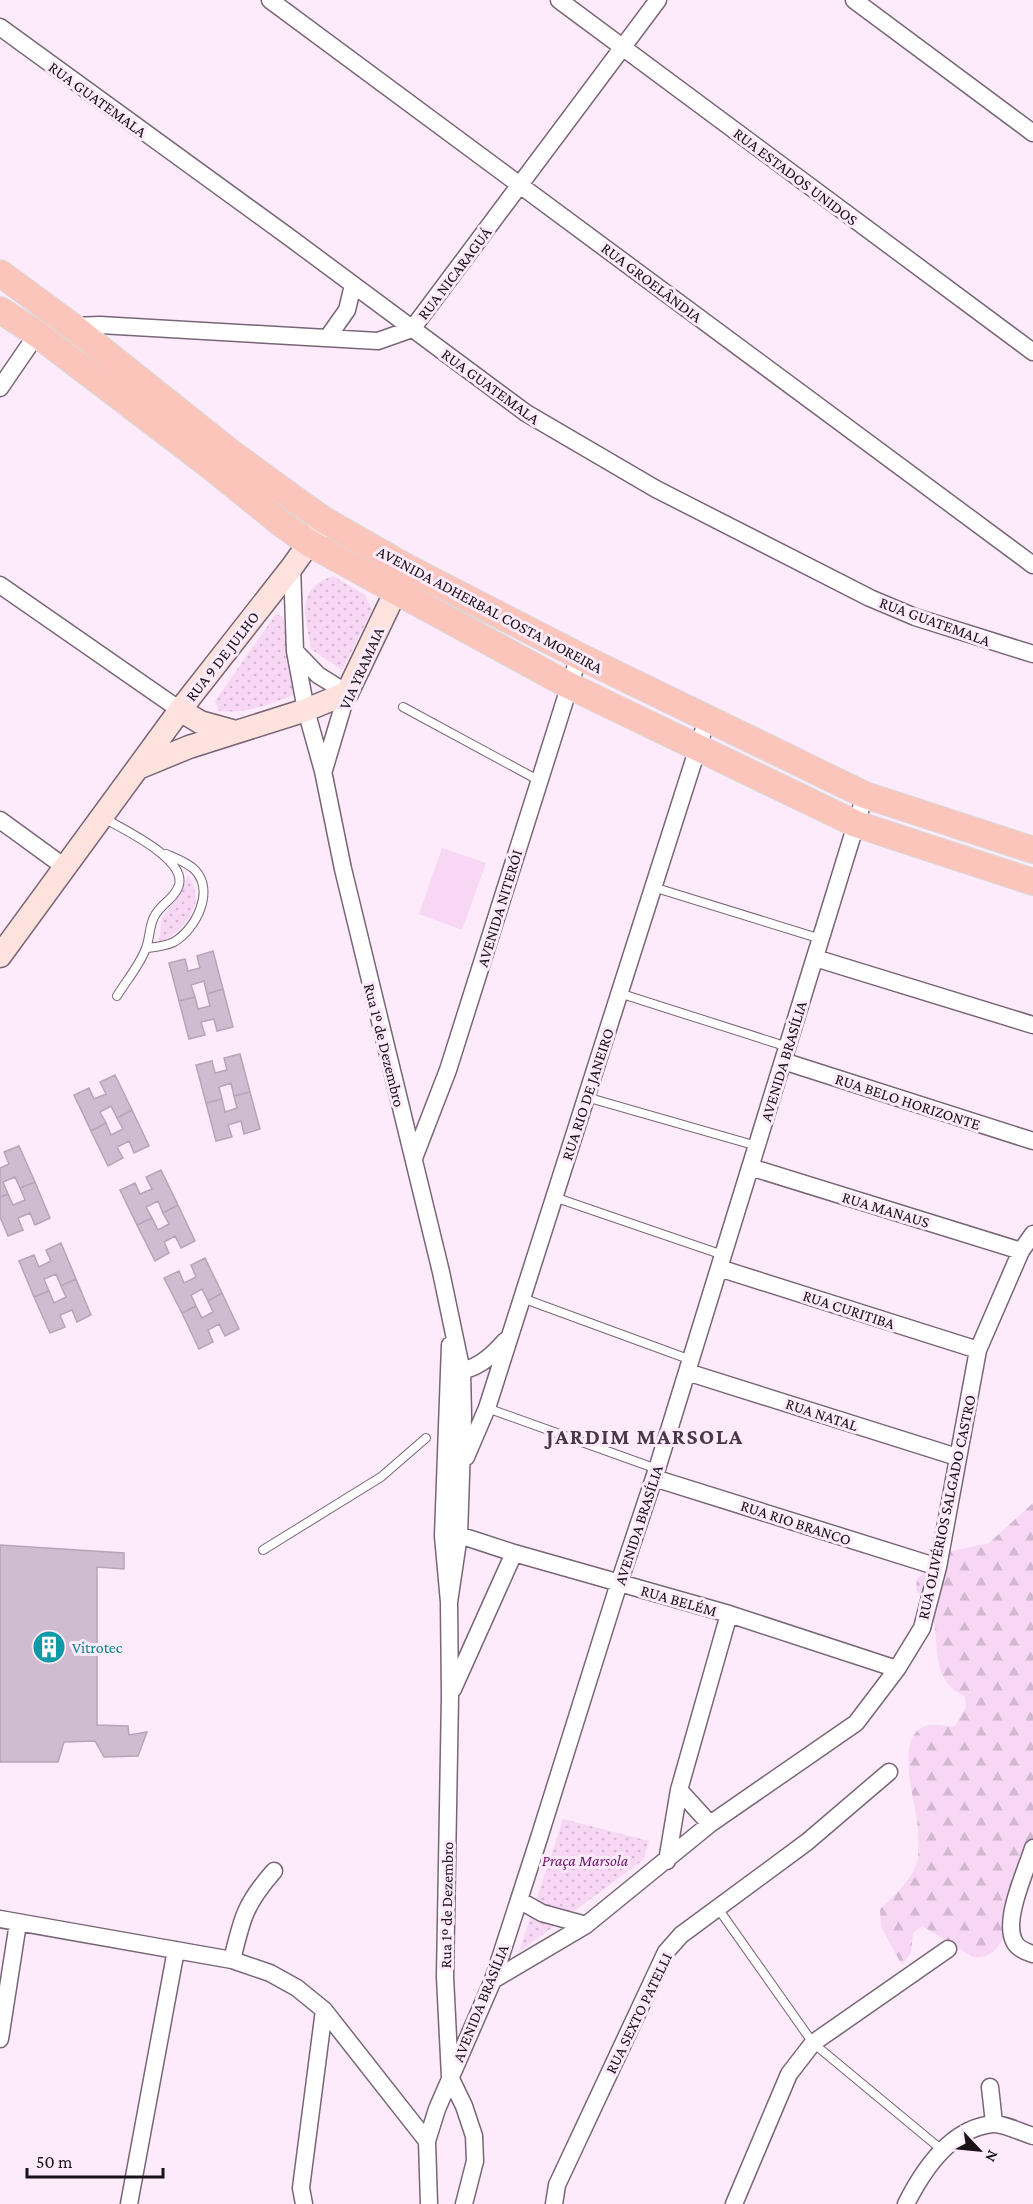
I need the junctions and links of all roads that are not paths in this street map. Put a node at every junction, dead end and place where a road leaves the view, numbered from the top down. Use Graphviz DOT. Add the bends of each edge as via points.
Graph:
graph roads {
  1 [pos="270,0"];
  2 [pos="559,0"];
  3 [pos="658,0"];
  4 [pos="854,0"];
  5 [pos="0,27"];
  6 [pos="622,47"];
  7 [pos="1033,133"];
  8 [pos="520,184"];
  9 [pos="0,273"];
  10 [pos="353,285"];
  11 [pos="0,310"];
  12 [pos="72,326"];
  13 [pos="412,329"];
  14 [pos="37,334"];
  15 [pos="328,337"];
  16 [pos="1033,352"];
  17 [pos="0,388"];
  18 [pos="324,520"];
  19 [pos="309,543"];
  20 [pos="1033,565"];
  21 [pos="292,567"];
  22 [pos="408,568"];
  23 [pos="0,585"];
  24 [pos="396,591"];
  25 [pos="295,651"];
  26 [pos="1033,654"];
  27 [pos="579,656"];
  28 [pos="568,685"];
  29 [pos="347,693"];
  30 [pos="403,707"];
  31 [pos="180,710"];
  32 [pos="306,710"];
  33 [pos="707,719"];
  34 [pos="236,732"];
  35 [pos="698,748"];
  36 [pos="136,769"];
  37 [pos="323,771"];
  38 [pos="538,780"];
  39 [pos="865,795"];
  40 [pos="103,817"];
  41 [pos="0,820"];
  42 [pos="856,824"];
  43 [pos="1033,850"];
  44 [pos="162,853"];
  45 [pos="66,868"];
  46 [pos="1033,882"];
  47 [pos="653,887"];
  48 [pos="821,939"];
  49 [pos="147,948"];
  50 [pos="0,956"];
  51 [pos="815,958"];
  52 [pos="619,993"];
  53 [pos="117,996"];
  54 [pos="1033,1025"];
  55 [pos="785,1054"];
  56 [pos="586,1097"];
  57 [pos="1033,1141"];
  58 [pos="757,1146"];
  59 [pos="414,1158"];
  60 [pos="750,1167"];
  61 [pos="554,1197"];
  62 [pos="1033,1234"];
  63 [pos="1021,1251"];
  64 [pos="721,1262"];
  65 [pos="521,1298"];
  66 [pos="509,1336"];
  67 [pos="978,1350"];
  68 [pos="689,1366"];
  69 [pos="462,1370"];
  70 [pos="492,1391"];
  71 [pos="487,1408"];
  72 [pos="426,1438"];
  73 [pos="957,1457"];
  74 [pos="461,1466"];
  75 [pos="656,1473"];
  76 [pos="446,1483"];
  77 [pos="459,1535"];
  78 [pos="263,1550"];
  79 [pos="514,1553"];
  80 [pos="938,1567"];
  81 [pos="619,1583"];
  82 [pos="449,1602"];
  83 [pos="729,1614"];
  84 [pos="897,1669"];
  85 [pos="450,1696"];
  86 [pos="889,1773"];
  87 [pos="679,1790"];
  88 [pos="710,1824"];
  89 [pos="1033,1848"];
  90 [pos="667,1861"];
  91 [pos="274,1871"];
  92 [pos="519,1900"];
  93 [pos="717,1907"];
  94 [pos="0,1920"];
  95 [pos="18,1923"];
  96 [pos="585,1925"];
  97 [pos="948,1949"];
  98 [pos="176,1950"];
  99 [pos="1033,1954"];
  100 [pos="232,1960"];
  101 [pos="493,1980"];
  102 [pos="324,2010"];
  103 [pos="0,2039"];
  104 [pos="813,2043"];
  105 [pos="450,2077"];
  106 [pos="990,2087"];
  107 [pos="994,2123"];
  108 [pos="1033,2136"];
  109 [pos="427,2141"];
  110 [pos="942,2150"];
  111 [pos="129,2204"];
  112 [pos="304,2204"];
  113 [pos="429,2204"];
  114 [pos="464,2204"];
  115 [pos="554,2204"];
  116 [pos="734,2204"];
  117 [pos="906,2204"];
  1 -- 8 [label="street, RUA GROELÂNDIA"];
  2 -- 6 [label="street, RUA ESTADOS UNIDOS"];
  3 -- 6 [label="street, RUA NICARAGUÁ"];
  4 -- 7 [label="street"];
  5 -- 10 [label="street, RUA GUATEMALA"];
  6 -- 8 [label="street, RUA NICARAGUÁ"];
  6 -- 16 [label="street, RUA ESTADOS UNIDOS"];
  8 -- 13 [label="street, RUA NICARAGUÁ"];
  8 -- 20 [label="street, RUA GROELÂNDIA"];
  9 -- 12 [label="main road, AVENIDA ADHERBAL COSTA MOREIRA"];
  10 -- 13 [label="street, RUA GUATEMALA"];
  10 -- 15 [label="street" via="347,310"];
  11 -- 14 [label="main road, AVENIDA ADHERBAL COSTA MOREIRA"];
  12 -- 15 [label="street, RUA NICARAGUÁ"];
  12 -- 18 [label="main road, AVENIDA ADHERBAL COSTA MOREIRA"];
  13 -- 15 [label="street, RUA NICARAGUÁ" via="378,341"];
  13 -- 26 [label="street, RUA GUATEMALA" via="526,413 656,489 888,606"];
  14 -- 17 [label="street"];
  14 -- 19 [label="main road, AVENIDA ADHERBAL COSTA MOREIRA"];
  18 -- 19 [label="main road, RUA 9 DE JULHO"];
  18 -- 22 [label="main road, AVENIDA ADHERBAL COSTA MOREIRA"];
  19 -- 21 [label="main road, RUA 9 DE JULHO"];
  19 -- 24 [label="main road, AVENIDA ADHERBAL COSTA MOREIRA"];
  21 -- 25 [label="street, Rua 1º de Dezembro"];
  21 -- 31 [label="main road, RUA 9 DE JULHO"];
  22 -- 24 [label="main road, VIA YRAMAIA"];
  22 -- 27 [label="main road, AVENIDA ADHERBAL COSTA MOREIRA"];
  23 -- 31 [label="street"];
  24 -- 28 [label="main road, AVENIDA ADHERBAL COSTA MOREIRA"];
  24 -- 29 [label="main road, VIA YRAMAIA"];
  25 -- 29 [label="street" via="318,675"];
  25 -- 32 [label="street, Rua 1º de Dezembro"];
  27 -- 28 [label="street, AVENIDA NITERÓI"];
  27 -- 33 [label="main road, AVENIDA ADHERBAL COSTA MOREIRA"];
  28 -- 35 [label="main road, AVENIDA ADHERBAL COSTA MOREIRA"];
  28 -- 38 [label="street, AVENIDA NITERÓI"];
  29 -- 32 [label="main road"];
  29 -- 37 [label="street, VIA YRAMAIA"];
  30 -- 38 [label="lane"];
  31 -- 34 [label="main road" via="200,722"];
  31 -- 36 [label="main road, RUA 9 DE JULHO"];
  32 -- 34 [label="main road"];
  32 -- 37 [label="street, Rua 1º de Dezembro"];
  33 -- 35 [label="street, RUA RIO DE JANEIRO"];
  33 -- 39 [label="main road, AVENIDA ADHERBAL COSTA MOREIRA"];
  34 -- 36 [label="main road"];
  35 -- 42 [label="main road, AVENIDA ADHERBAL COSTA MOREIRA"];
  35 -- 47 [label="street, RUA RIO DE JANEIRO"];
  36 -- 40 [label="main road, RUA 9 DE JULHO"];
  37 -- 59 [label="street, Rua 1º de Dezembro"];
  38 -- 59 [label="street, AVENIDA NITERÓI" via="448,1070"];
  39 -- 42 [label="street, AVENIDA BRASÍLIA"];
  39 -- 43 [label="main road, AVENIDA ADHERBAL COSTA MOREIRA"];
  40 -- 44 [label="lane"];
  40 -- 45 [label="main road, RUA 9 DE JULHO"];
  41 -- 45 [label="street"];
  42 -- 46 [label="main road, AVENIDA ADHERBAL COSTA MOREIRA"];
  42 -- 48 [label="street, AVENIDA BRASÍLIA"];
  44 -- 49 [label="lane" via="180,878 172,897 153,918"];
  44 -- 49 [label="lane" via="194,869 202,881 203,898 201,909 181,937 167,945"];
  45 -- 50 [label="main road, RUA 9 DE JULHO"];
  47 -- 48 [label="lane"];
  47 -- 52 [label="street, RUA RIO DE JANEIRO"];
  48 -- 51 [label="street, AVENIDA BRASÍLIA"];
  49 -- 53 [label="lane"];
  51 -- 54 [label="street"];
  51 -- 55 [label="street, AVENIDA BRASÍLIA"];
  52 -- 55 [label="lane"];
  52 -- 56 [label="street, RUA RIO DE JANEIRO"];
  55 -- 57 [label="street, RUA BELO HORIZONTE"];
  55 -- 58 [label="street, AVENIDA BRASÍLIA"];
  56 -- 58 [label="lane"];
  56 -- 61 [label="street, RUA RIO DE JANEIRO"];
  58 -- 60 [label="street, AVENIDA BRASÍLIA"];
  59 -- 69 [label="street, Rua 1º de Dezembro"];
  60 -- 63 [label="street, RUA MANAUS"];
  60 -- 64 [label="street, AVENIDA BRASÍLIA"];
  61 -- 64 [label="lane"];
  61 -- 65 [label="street, RUA RIO DE JANEIRO"];
  62 -- 63 [label="street, RUA OLIVÉRIOS SALGADO CASTRO"];
  63 -- 67 [label="street, RUA OLIVÉRIOS SALGADO CASTRO"];
  64 -- 67 [label="street, RUA CURITIBA"];
  64 -- 68 [label="street, AVENIDA BRASÍLIA"];
  65 -- 66 [label="street, RUA RIO DE JANEIRO"];
  65 -- 68 [label="lane"];
  66 -- 69 [label="street" via="485,1362"];
  66 -- 70 [label="street, RUA RIO DE JANEIRO"];
  67 -- 73 [label="street, RUA OLIVÉRIOS SALGADO CASTRO"];
  68 -- 73 [label="street, RUA NATAL"];
  68 -- 75 [label="street, AVENIDA BRASÍLIA"];
  69 -- 70 [label="street" via="488,1381"];
  69 -- 74 [label="street, Rua 1º de Dezembro"];
  69 -- 76 [label="street, Rua 1º de Dezembro"];
  70 -- 71 [label="street, RUA RIO DE JANEIRO"];
  71 -- 74 [label="street, RUA RIO DE JANEIRO"];
  71 -- 75 [label="lane"];
  72 -- 78 [label="lane" via="381,1477"];
  73 -- 80 [label="street, RUA OLIVÉRIOS SALGADO CASTRO"];
  74 -- 77 [label="street, Rua 1º de Dezembro"];
  75 -- 80 [label="street, RUA RIO BRANCO"];
  75 -- 81 [label="street, AVENIDA BRASÍLIA"];
  76 -- 77 [label="street"];
  76 -- 82 [label="street, Rua 1º de Dezembro" via="444,1536"];
  77 -- 79 [label="street, RUA BELÉM"];
  77 -- 82 [label="street, Rua 1º de Dezembro"];
  79 -- 81 [label="street, RUA BELÉM"];
  79 -- 85 [label="street"];
  80 -- 84 [label="street, RUA OLIVÉRIOS SALGADO CASTRO" via="922,1628"];
  81 -- 83 [label="street, RUA BELÉM"];
  81 -- 92 [label="street, AVENIDA BRASÍLIA"];
  82 -- 85 [label="street, Rua 1º de Dezembro"];
  83 -- 84 [label="street, RUA BELÉM"];
  83 -- 87 [label="street"];
  84 -- 88 [label="street, RUA OLIVÉRIOS SALGADO CASTRO" via="856,1723"];
  85 -- 105 [label="street, Rua 1º de Dezembro" via="445,1977"];
  86 -- 93 [label="street, RUA SEXTO PATELLI" via="807,1842"];
  87 -- 88 [label="street"];
  87 -- 90 [label="street"];
  88 -- 90 [label="street, RUA OLIVÉRIOS SALGADO CASTRO"];
  89 -- 99 [label="street" via="1010,1929 1015,1943"];
  90 -- 96 [label="street, RUA OLIVÉRIOS SALGADO CASTRO"];
  91 -- 100 [label="street" via="246,1909"];
  92 -- 96 [label="street" via="542,1913"];
  92 -- 101 [label="street, AVENIDA BRASÍLIA"];
  93 -- 104 [label="lane"];
  93 -- 115 [label="street, RUA SEXTO PATELLI" via="666,1952 557,2185"];
  94 -- 95 [label="street"];
  95 -- 98 [label="street"];
  95 -- 103 [label="street"];
  96 -- 101 [label="street, RUA OLIVÉRIOS SALGADO CASTRO"];
  97 -- 104 [label="street"];
  98 -- 100 [label="street"];
  98 -- 111 [label="street"];
  100 -- 102 [label="street" via="270,1973"];
  101 -- 105 [label="street, AVENIDA BRASÍLIA"];
  102 -- 109 [label="street"];
  102 -- 112 [label="street" via="301,2188"];
  104 -- 110 [label="lane"];
  104 -- 116 [label="street" via="789,2074"];
  105 -- 109 [label="street, Rua 1º de Dezembro"];
  105 -- 114 [label="street" via="474,2136 475,2161"];
  106 -- 107 [label="street"];
  107 -- 108 [label="street"];
  107 -- 110 [label="street" via="968,2132"];
  109 -- 113 [label="street, Rua 1º de Dezembro"];
  110 -- 117 [label="street" via="917,2181"];
}
